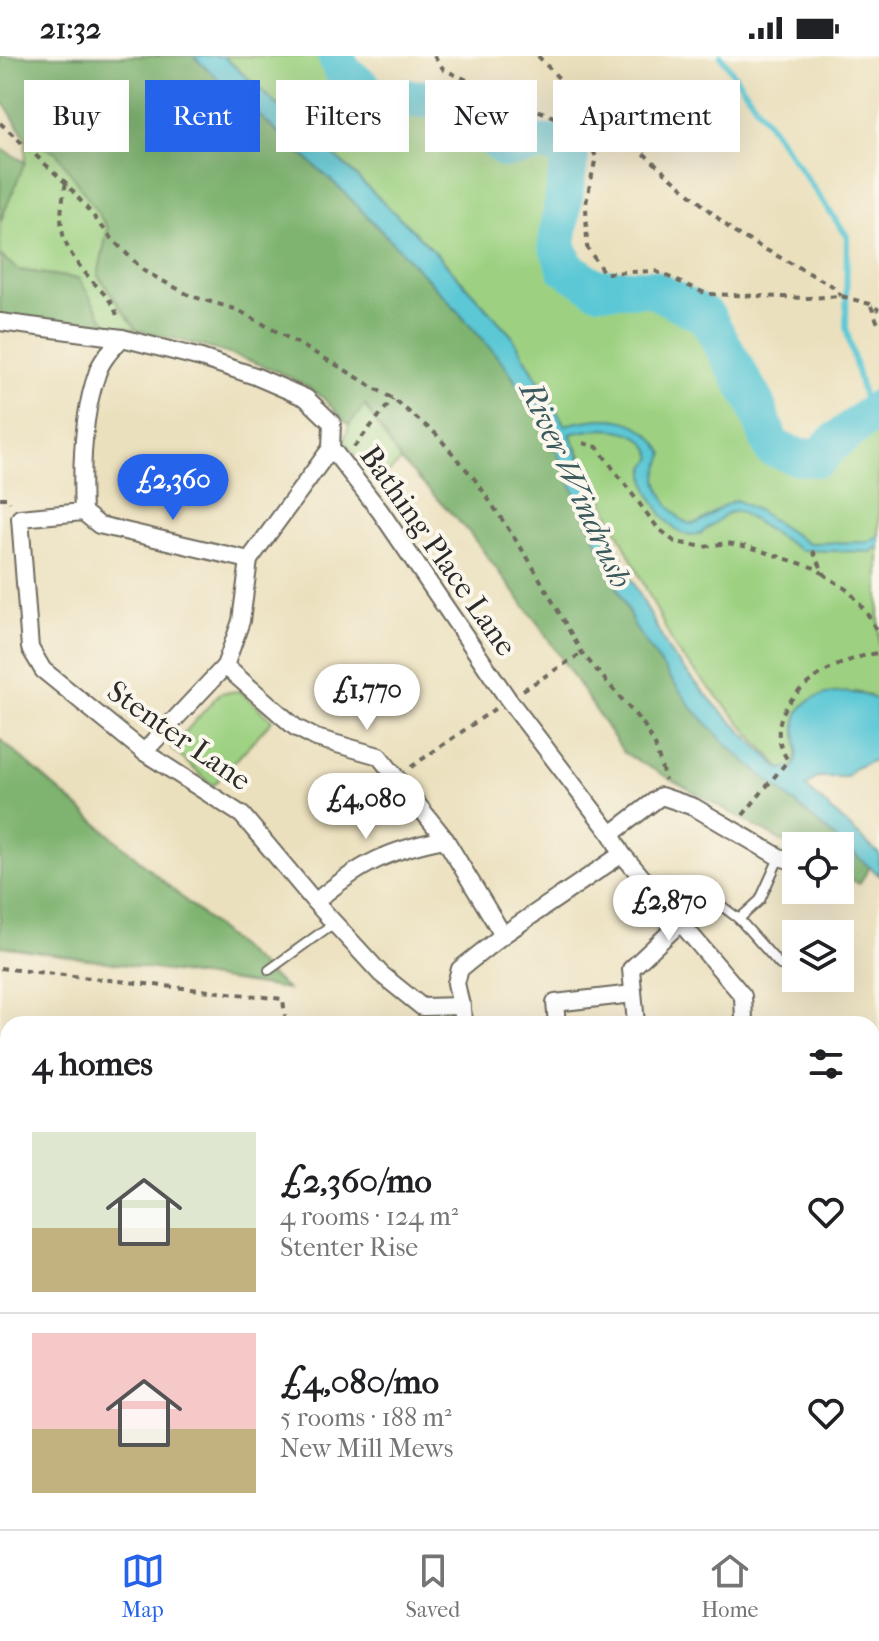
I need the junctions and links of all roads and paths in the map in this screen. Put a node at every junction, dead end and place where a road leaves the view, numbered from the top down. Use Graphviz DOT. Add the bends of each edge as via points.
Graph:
graph roads {
  1 [pos="434,56"];
  2 [pos="538,56"];
  3 [pos="0,123"];
  4 [pos="66,183"];
  5 [pos="841,296"];
  6 [pos="870,304"];
  7 [pos="879,310"];
  8 [pos="0,322"];
  9 [pos="879,326"];
  10 [pos="122,338"];
  11 [pos="393,399"];
  12 [pos="583,443"];
  13 [pos="336,455"];
  14 [pos="83,512"];
  15 [pos="813,551"];
  16 [pos="249,560"];
  17 [pos="825,575"];
  18 [pos="879,635"];
  19 [pos="582,653"];
  20 [pos="879,653"];
  21 [pos="225,666"];
  22 [pos="508,699"];
  23 [pos="144,752"];
  24 [pos="398,777"];
  25 [pos="661,796"];
  26 [pos="750,805"];
  27 [pos="611,834"];
  28 [pos="445,839"];
  29 [pos="622,854"];
  30 [pos="782,856"];
  31 [pos="782,868"];
  32 [pos="703,892"];
  33 [pos="315,902"];
  34 [pos="739,919"];
  35 [pos="335,922"];
  36 [pos="679,924"];
  37 [pos="503,935"];
  38 [pos="780,965"];
  39 [pos="0,968"];
  40 [pos="269,970"];
  41 [pos="633,994"];
  42 [pos="462,1006"];
  43 [pos="285,1016"];
  44 [pos="464,1016"];
  45 [pos="556,1016"];
  46 [pos="635,1016"];
  47 [pos="744,1016"];
  1 -- 5 [label="path" via="444,70 584,130 596,157 586,203 587,247 604,273 655,271 707,294"];
  2 -- 5 [label="path" via="735,233 831,285"];
  3 -- 4 [label="path"];
  4 -- 10 [label="path" via="60,210 63,241 116,307"];
  4 -- 11 [label="path" via="144,271 191,296 238,310"];
  5 -- 6 [label="path"];
  6 -- 7 [label="path"];
  6 -- 9 [label="path"];
  8 -- 10 [label="street, Bathing Place Lane"];
  10 -- 13 [label="street, Bathing Place Lane" via="201,358 306,398 332,423"];
  10 -- 14 [label="street" via="97,374 87,420"];
  11 -- 13 [label="path"];
  11 -- 19 [label="path" via="436,434 477,482"];
  12 -- 17 [label="path" via="597,447 657,527 675,542 749,547"];
  13 -- 16 [label="street"];
  13 -- 22 [label="street, Bathing Place Lane"];
  14 -- 16 [label="street" via="99,525"];
  14 -- 23 [label="street, Stenter Lane" via="20,518 30,648 43,670"];
  15 -- 17 [label="path"];
  16 -- 21 [label="street" via="241,621"];
  17 -- 18 [label="path" via="849,591"];
  19 -- 22 [label="path"];
  19 -- 25 [label="path" via="644,725 665,784"];
  20 -- 26 [label="path" via="842,662 803,685 781,724 779,745 785,764"];
  21 -- 23 [label="street"];
  21 -- 24 [label="street" via="295,727 379,756"];
  22 -- 24 [label="path"];
  22 -- 27 [label="street, Bathing Place Lane"];
  23 -- 33 [label="street, Stenter Lane" via="242,815"];
  24 -- 28 [label="street"];
  25 -- 27 [label="street"];
  25 -- 30 [label="street" via="694,807"];
  27 -- 29 [label="street, Bathing Place Lane"];
  28 -- 33 [label="street" via="374,859"];
  28 -- 37 [label="street"];
  29 -- 36 [label="street, Bathing Place Lane"];
  29 -- 37 [label="street"];
  31 -- 34 [label="lane"];
  32 -- 34 [label="lane"];
  33 -- 35 [label="street, Stenter Lane"];
  34 -- 38 [label="lane"];
  35 -- 40 [label="lane"];
  35 -- 42 [label="street, Stenter Lane" via="381,974 422,1007"];
  36 -- 41 [label="street" via="631,969"];
  36 -- 47 [label="street, Bathing Place Lane" via="743,996"];
  37 -- 42 [label="street" via="460,969 456,983"];
  39 -- 43 [label="path" via="283,999"];
  41 -- 45 [label="street" via="555,1003"];
  41 -- 46 [label="street"];
  42 -- 44 [label="street"];
}
